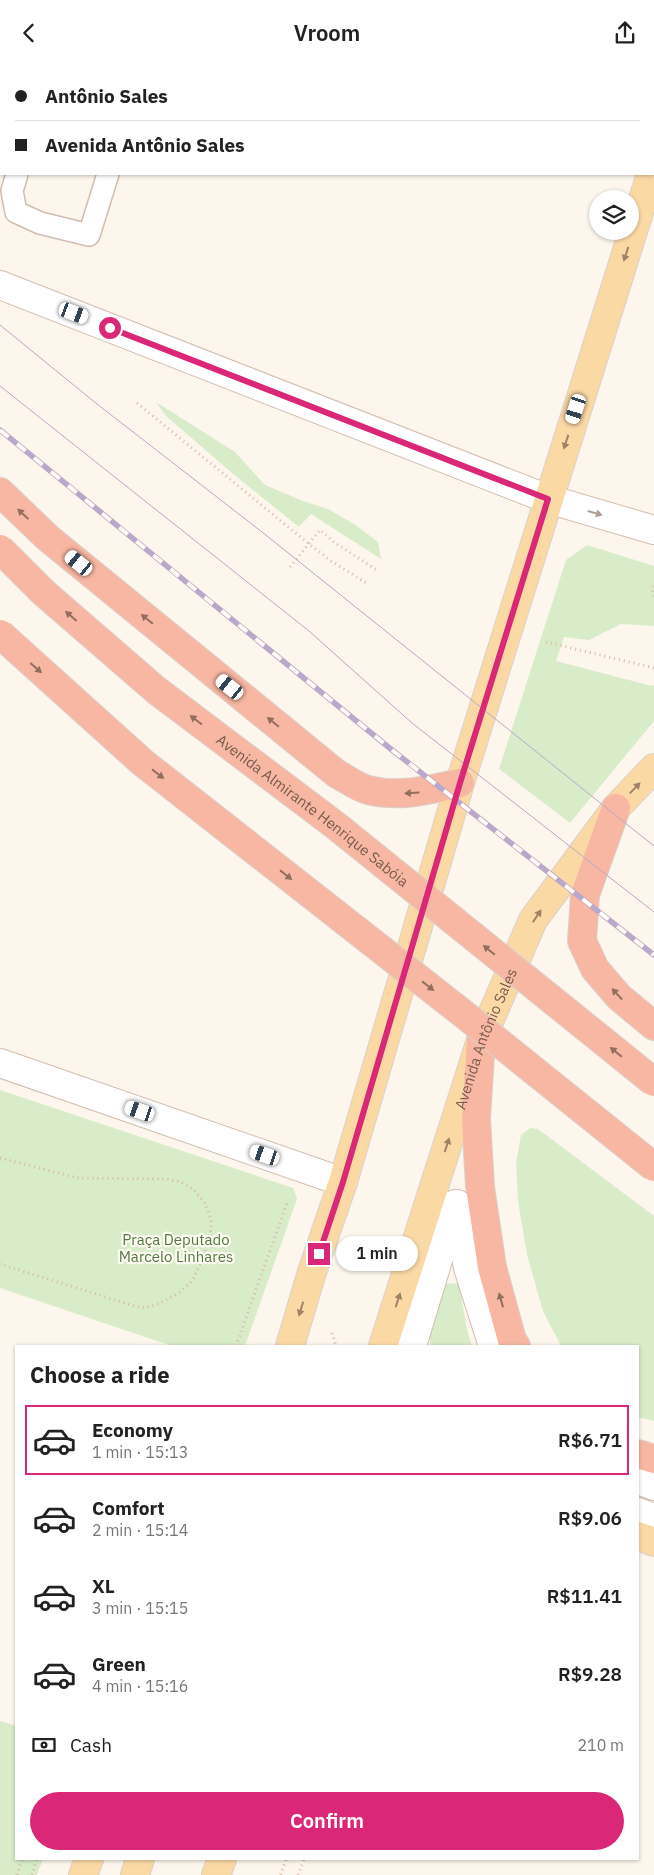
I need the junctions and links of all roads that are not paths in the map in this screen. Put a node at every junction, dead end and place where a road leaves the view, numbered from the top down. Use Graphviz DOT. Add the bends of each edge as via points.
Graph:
graph roads {
  1 [pos="17,175"];
  2 [pos="108,175"];
  3 [pos="651,175"];
  4 [pos="0,285"];
  5 [pos="0,492"];
  6 [pos="548,499"];
  7 [pos="654,530"];
  8 [pos="0,549"];
  9 [pos="0,635"];
  10 [pos="654,768"];
  11 [pos="460,783"];
  12 [pos="616,808"];
  13 [pos="654,1026"];
  14 [pos="481,1040"];
  15 [pos="0,1063"];
  16 [pos="654,1082"];
  17 [pos="654,1167"];
  18 [pos="343,1182"];
  19 [pos="290,1345"];
  20 [pos="383,1345"];
  21 [pos="412,1345"];
  22 [pos="493,1345"];
  23 [pos="515,1345"];
  24 [pos="639,1454"];
  25 [pos="654,1459"];
  26 [pos="639,1480"];
  27 [pos="654,1485"];
  28 [pos="639,1512"];
  29 [pos="654,1518"];
  30 [pos="639,1536"];
  31 [pos="654,1542"];
  32 [pos="89,1860"];
  33 [pos="140,1860"];
  34 [pos="222,1860"];
  35 [pos="83,1875"];
  36 [pos="135,1875"];
  37 [pos="216,1875"];
  1 -- 2 [label="lane" via="12,191 16,212 40,223 89,235"];
  3 -- 6 [label="main road, one-way"];
  4 -- 6 [label="street"];
  11 -- 5 [label="highway, one-way" via="420,793 392,794 366,789 337,774 48,538"];
  6 -- 7 [label="street, one-way"];
  6 -- 11 [label="main road"];
  16 -- 8 [label="highway, Avenida Almirante Henrique Sabóia, one-way, bridge" via="335,825 156,690 43,592"];
  9 -- 17 [label="highway, one-way, bridge" via="142,761"];
  12 -- 10 [label="main road, Avenida Antônio Sales, one-way"];
  11 -- 18 [label="main road"];
  13 -- 12 [label="highway, one-way" via="619,997 595,969 582,941 585,895"];
  14 -- 12 [label="main road, Avenida Antônio Sales, one-way" via="533,920"];
  20 -- 14 [label="main road, Avenida Antônio Sales, one-way"];
  23 -- 14 [label="highway, one-way" via="492,1267 480,1187 476,1118"];
  15 -- 18 [label="street"];
  18 -- 19 [label="main road, one-way"];
  21 -- 22 [label="street" via="457,1204 468,1268"];
  24 -- 25 [label="highway"];
  26 -- 27 [label="street"];
  28 -- 29 [label="street"];
  30 -- 31 [label="main road"];
  32 -- 35 [label="main road"];
  33 -- 36 [label="main road"];
  34 -- 37 [label="main road"];
}
